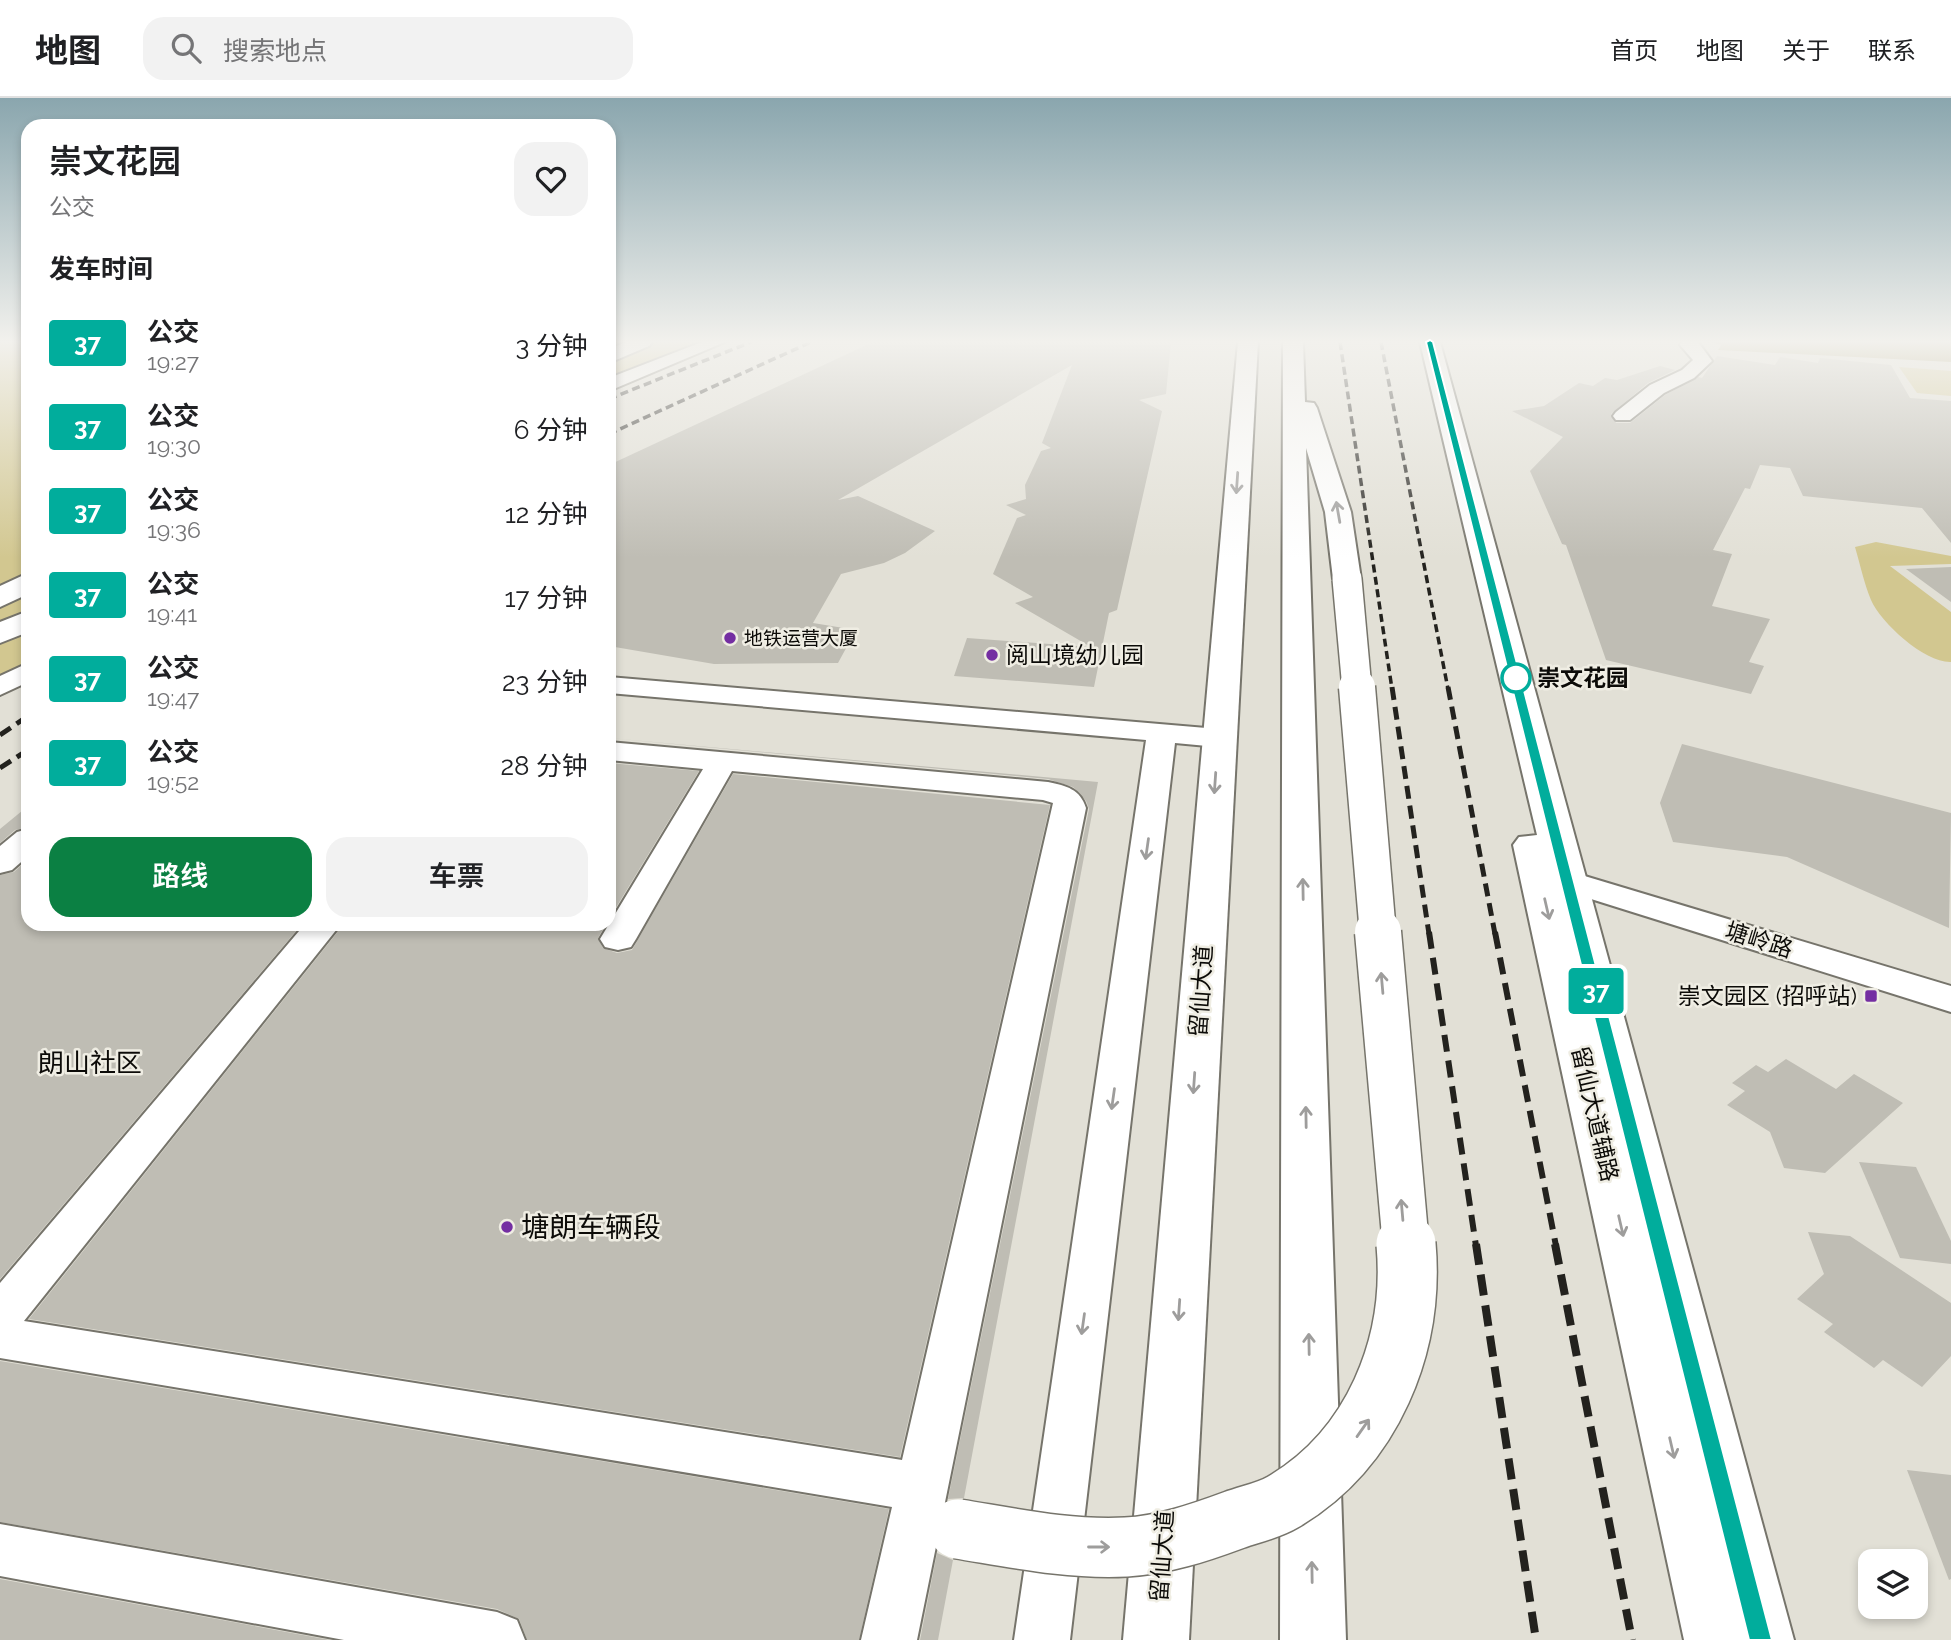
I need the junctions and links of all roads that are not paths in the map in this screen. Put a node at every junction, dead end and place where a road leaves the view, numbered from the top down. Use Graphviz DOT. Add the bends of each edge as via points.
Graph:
graph roads {
  1 [pos="1243,414"];
  2 [pos="1295,414"];
  3 [pos="1311,414"];
  4 [pos="1432,414"];
  5 [pos="1448,414"];
  6 [pos="1626,414"];
  7 [pos="1623,416"];
  8 [pos="21,588"];
  9 [pos="0,599"];
  10 [pos="21,624"];
  11 [pos="0,634"];
  12 [pos="21,675"];
  13 [pos="616,686"];
  14 [pos="0,688"];
  15 [pos="1162,733"];
  16 [pos="1218,738"];
  17 [pos="616,752"];
  18 [pos="723,761"];
  19 [pos="21,845"];
  20 [pos="0,863"];
  21 [pos="1568,880"];
  22 [pos="318,931"];
  23 [pos="618,939"];
  24 [pos="1951,999"];
  25 [pos="0,1316"];
  26 [pos="0,1338"];
  27 [pos="932,1513"];
  28 [pos="0,1550"];
  29 [pos="497,1640"];
  30 [pos="889,1640"];
  31 [pos="1042,1640"];
  32 [pos="1156,1640"];
  33 [pos="1313,1640"];
  34 [pos="1717,1640"];
  35 [pos="1761,1640"];
  1 -- 16 [label="main road, 留仙大道, one-way"];
  33 -- 2 [label="main road, one-way"];
  27 -- 3 [label="main road, one-way, bridge" via="1080,1547 1130,1547 1207,1531 1283,1502 1334,1465 1367,1424 1392,1371 1405,1319 1408,1268 1347,579 1332,484"];
  4 -- 34 [label="main road, 留仙大道辅路, one-way"];
  5 -- 21 [label="main road, 留仙大道辅路"];
  6 -- 7 [label="street"];
  8 -- 9 [label="main road"];
  10 -- 11 [label="main road"];
  12 -- 14 [label="street"];
  13 -- 15 [label="street"];
  15 -- 16 [label="street"];
  15 -- 31 [label="street, one-way"];
  16 -- 32 [label="main road, 留仙大道, one-way"];
  17 -- 18 [label="street"];
  18 -- 23 [label="street"];
  18 -- 27 [label="street" via="1048,791 1066,797 1070,808"];
  19 -- 20 [label="street"];
  21 -- 24 [label="street, 塘岭路"];
  21 -- 35 [label="main road, 留仙大道辅路"];
  22 -- 25 [label="street"];
  26 -- 27 [label="street"];
  27 -- 30 [label="street"];
  28 -- 29 [label="street"];
}
